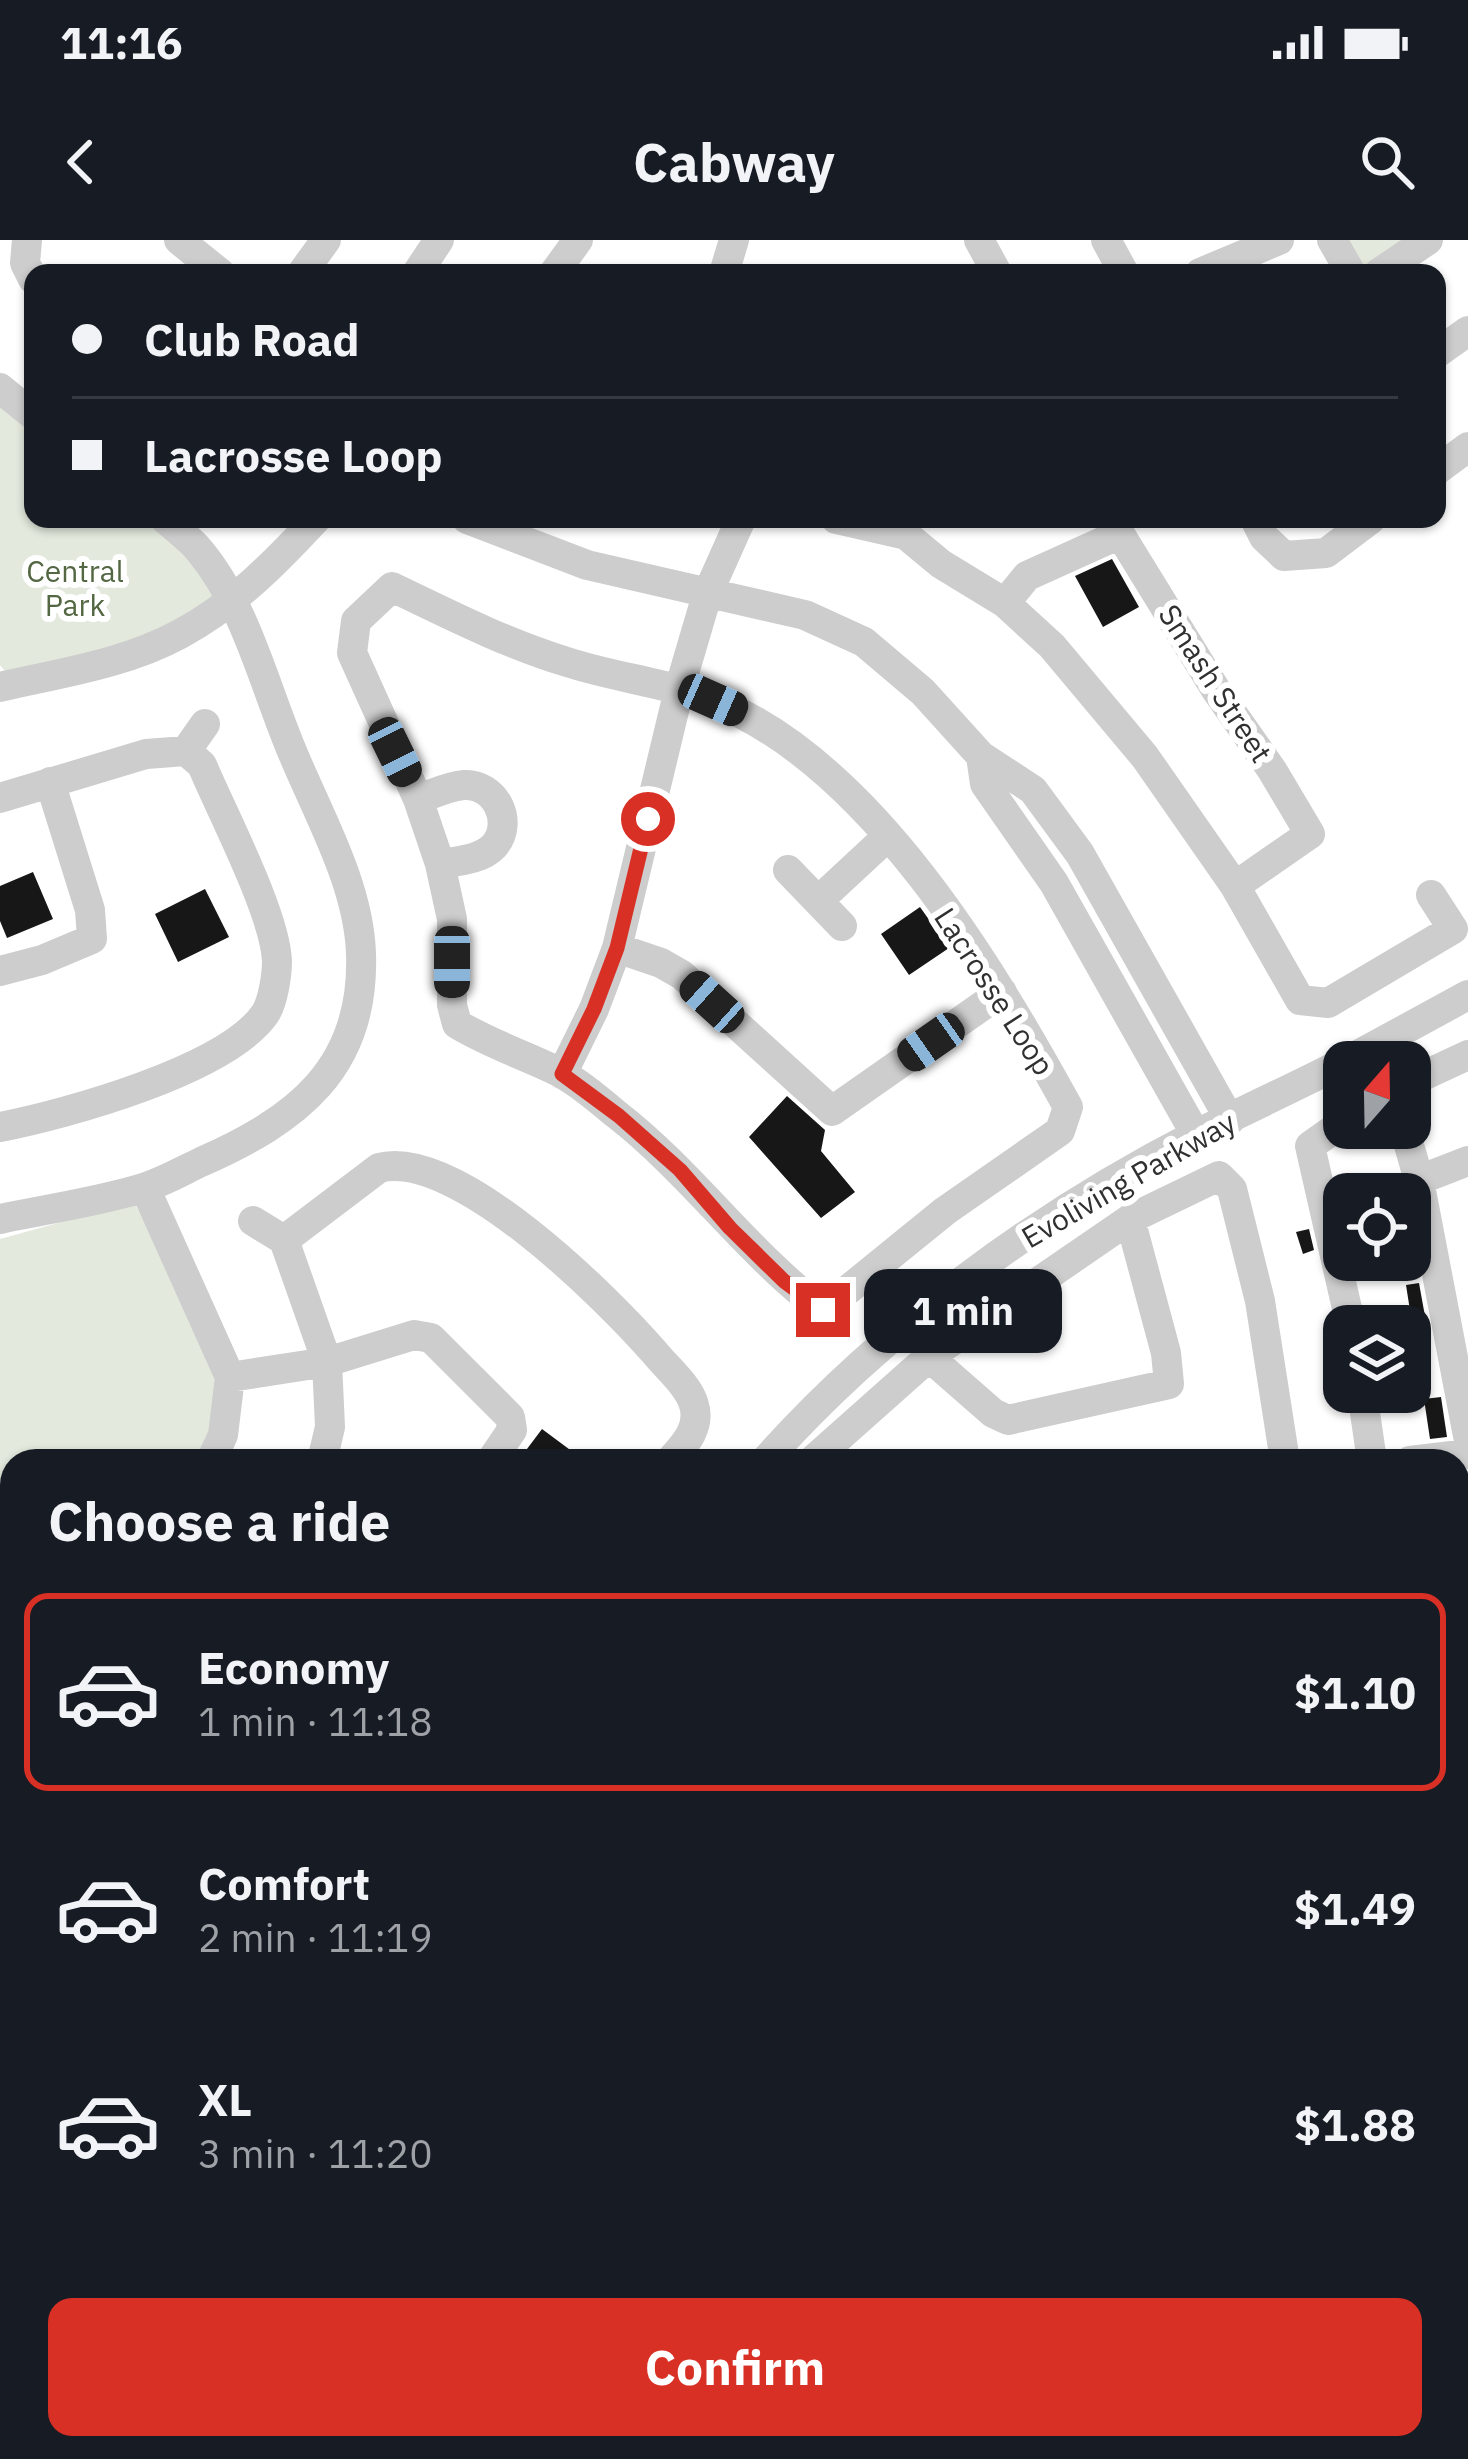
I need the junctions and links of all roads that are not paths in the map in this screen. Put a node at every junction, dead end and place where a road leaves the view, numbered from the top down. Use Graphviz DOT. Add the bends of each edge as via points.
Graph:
graph roads {
  1 [pos="179,240"];
  2 [pos="1279,240"];
  3 [pos="1428,240"];
  4 [pos="209,264"];
  5 [pos="1226,264"];
  6 [pos="1392,264"];
  7 [pos="0,388"];
  8 [pos="24,408"];
  9 [pos="175,528"];
  10 [pos="307,528"];
  11 [pos="486,528"];
  12 [pos="737,528"];
  13 [pos="910,528"];
  14 [pos="1119,528"];
  15 [pos="1124,528"];
  16 [pos="1260,528"];
  17 [pos="1360,528"];
  18 [pos="707,595"];
  19 [pos="232,601"];
  20 [pos="1006,603"];
  21 [pos="0,687"];
  22 [pos="679,690"];
  23 [pos="205,724"];
  24 [pos="186,751"];
  25 [pos="981,756"];
  26 [pos="50,782"];
  27 [pos="0,798"];
  28 [pos="418,799"];
  29 [pos="888,836"];
  30 [pos="440,864"];
  31 [pos="788,870"];
  32 [pos="1235,886"];
  33 [pos="1430,895"];
  34 [pos="818,901"];
  35 [pos="842,926"];
  36 [pos="617,948"];
  37 [pos="1139,957"];
  38 [pos="0,971"];
  39 [pos="1107,974"];
  40 [pos="1002,992"];
  41 [pos="1468,995"];
  42 [pos="1383,1041"];
  43 [pos="1468,1055"];
  44 [pos="1431,1072"];
  45 [pos="1323,1073"];
  46 [pos="562,1074"];
  47 [pos="1210,1086"];
  48 [pos="1180,1105"];
  49 [pos="1229,1120"];
  50 [pos="0,1127"];
  51 [pos="1196,1135"];
  52 [pos="1323,1137"];
  53 [pos="1468,1161"];
  54 [pos="1431,1175"];
  55 [pos="145,1188"];
  56 [pos="0,1219"];
  57 [pos="1130,1219"];
  58 [pos="253,1221"];
  59 [pos="284,1240"];
  60 [pos="1431,1243"];
  61 [pos="1347,1305"];
  62 [pos="929,1357"];
  63 [pos="327,1362"];
  64 [pos="230,1377"];
  65 [pos="1365,1413"];
  66 [pos="1468,1436"];
  67 [pos="217,1449"];
  68 [pos="325,1449"];
  69 [pos="499,1449"];
  70 [pos="680,1449"];
  71 [pos="777,1449"];
  72 [pos="834,1449"];
  73 [pos="1284,1449"];
  74 [pos="1370,1449"];
  1 -- 4 [label="street"];
  2 -- 5 [label="street"];
  3 -- 6 [label="street"];
  7 -- 8 [label="street"];
  9 -- 19 [label="street"];
  10 -- 19 [label="street"];
  11 -- 18 [label="street" via="587,565"];
  12 -- 18 [label="street"];
  13 -- 20 [label="street" via="941,564"];
  14 -- 20 [label="street" via="1027,576"];
  15 -- 32 [label="street, Smash Street" via="1216,690 1318,839"];
  16 -- 17 [label="street" via="1284,556 1326,553"];
  18 -- 22 [label="street"];
  18 -- 25 [label="street" via="805,615 864,642"];
  19 -- 21 [label="street" via="146,649"];
  19 -- 55 [label="street" via="344,877 361,952 359,992 334,1064 286,1119"];
  20 -- 32 [label="street" via="1145,757"];
  22 -- 28 [label="street, Lacrosse Loop" via="500,640 390,577 356,621 352,653"];
  22 -- 29 [label="street, Lacrosse Loop" via="746,716 798,749"];
  22 -- 36 [label="street"];
  23 -- 24 [label="street"];
  24 -- 26 [label="street"];
  24 -- 50 [label="street" via="202,765 271,928 277,963 269,1009 223,1053 89,1106"];
  25 -- 37 [label="street" via="1033,790"];
  25 -- 39 [label="street" via="985,784"];
  26 -- 27 [label="street"];
  26 -- 38 [label="street" via="104,948"];
  28 -- 30 [label="street, Lacrosse Loop"];
  28 -- 30 [label="street" via="468,784 488,791 501,808 494,847"];
  29 -- 34 [label="street"];
  29 -- 40 [label="street, Lacrosse Loop"];
  30 -- 46 [label="street, Lacrosse Loop" via="452,919 457,1024"];
  31 -- 34 [label="street"];
  32 -- 33 [label="street" via="1300,1000 1328,1003 1453,928"];
  34 -- 35 [label="street"];
  36 -- 40 [label="street" via="682,975 832,1111"];
  36 -- 46 [label="street"];
  37 -- 39 [label="street"];
  37 -- 47 [label="street"];
  39 -- 48 [label="street"];
  40 -- 46 [label="street, Lacrosse Loop" via="1068,1107 1060,1131 945,1210 823,1310 784,1281 680,1170"];
  41 -- 42 [label="street, Evoliving Parkway"];
  43 -- 44 [label="street"];
  45 -- 49 [label="street, Evoliving Parkway"];
  47 -- 48 [label="street"];
  47 -- 49 [label="street"];
  48 -- 51 [label="street"];
  49 -- 51 [label="street, Evoliving Parkway"];
  51 -- 71 [label="street, Evoliving Parkway" via="986,1263 876,1353"];
  52 -- 61 [label="street" via="1310,1146"];
  53 -- 54 [label="street"];
  55 -- 56 [label="street"];
  55 -- 64 [label="street"];
  57 -- 62 [label="street"];
  57 -- 62 [label="street" via="1168,1384 1008,1420"];
  57 -- 73 [label="street" via="1219,1175 1232,1190"];
  58 -- 59 [label="street"];
  59 -- 63 [label="street"];
  59 -- 70 [label="street" via="379,1168 395,1163 457,1185 515,1221 614,1306 682,1385 695,1406 693,1434"];
  60 -- 66 [label="street"];
  62 -- 72 [label="street"];
  63 -- 64 [label="street"];
  63 -- 68 [label="street"];
  63 -- 69 [label="street" via="414,1335 431,1338 510,1417 512,1430"];
  64 -- 67 [label="street"];
  65 -- 74 [label="street"];
}
